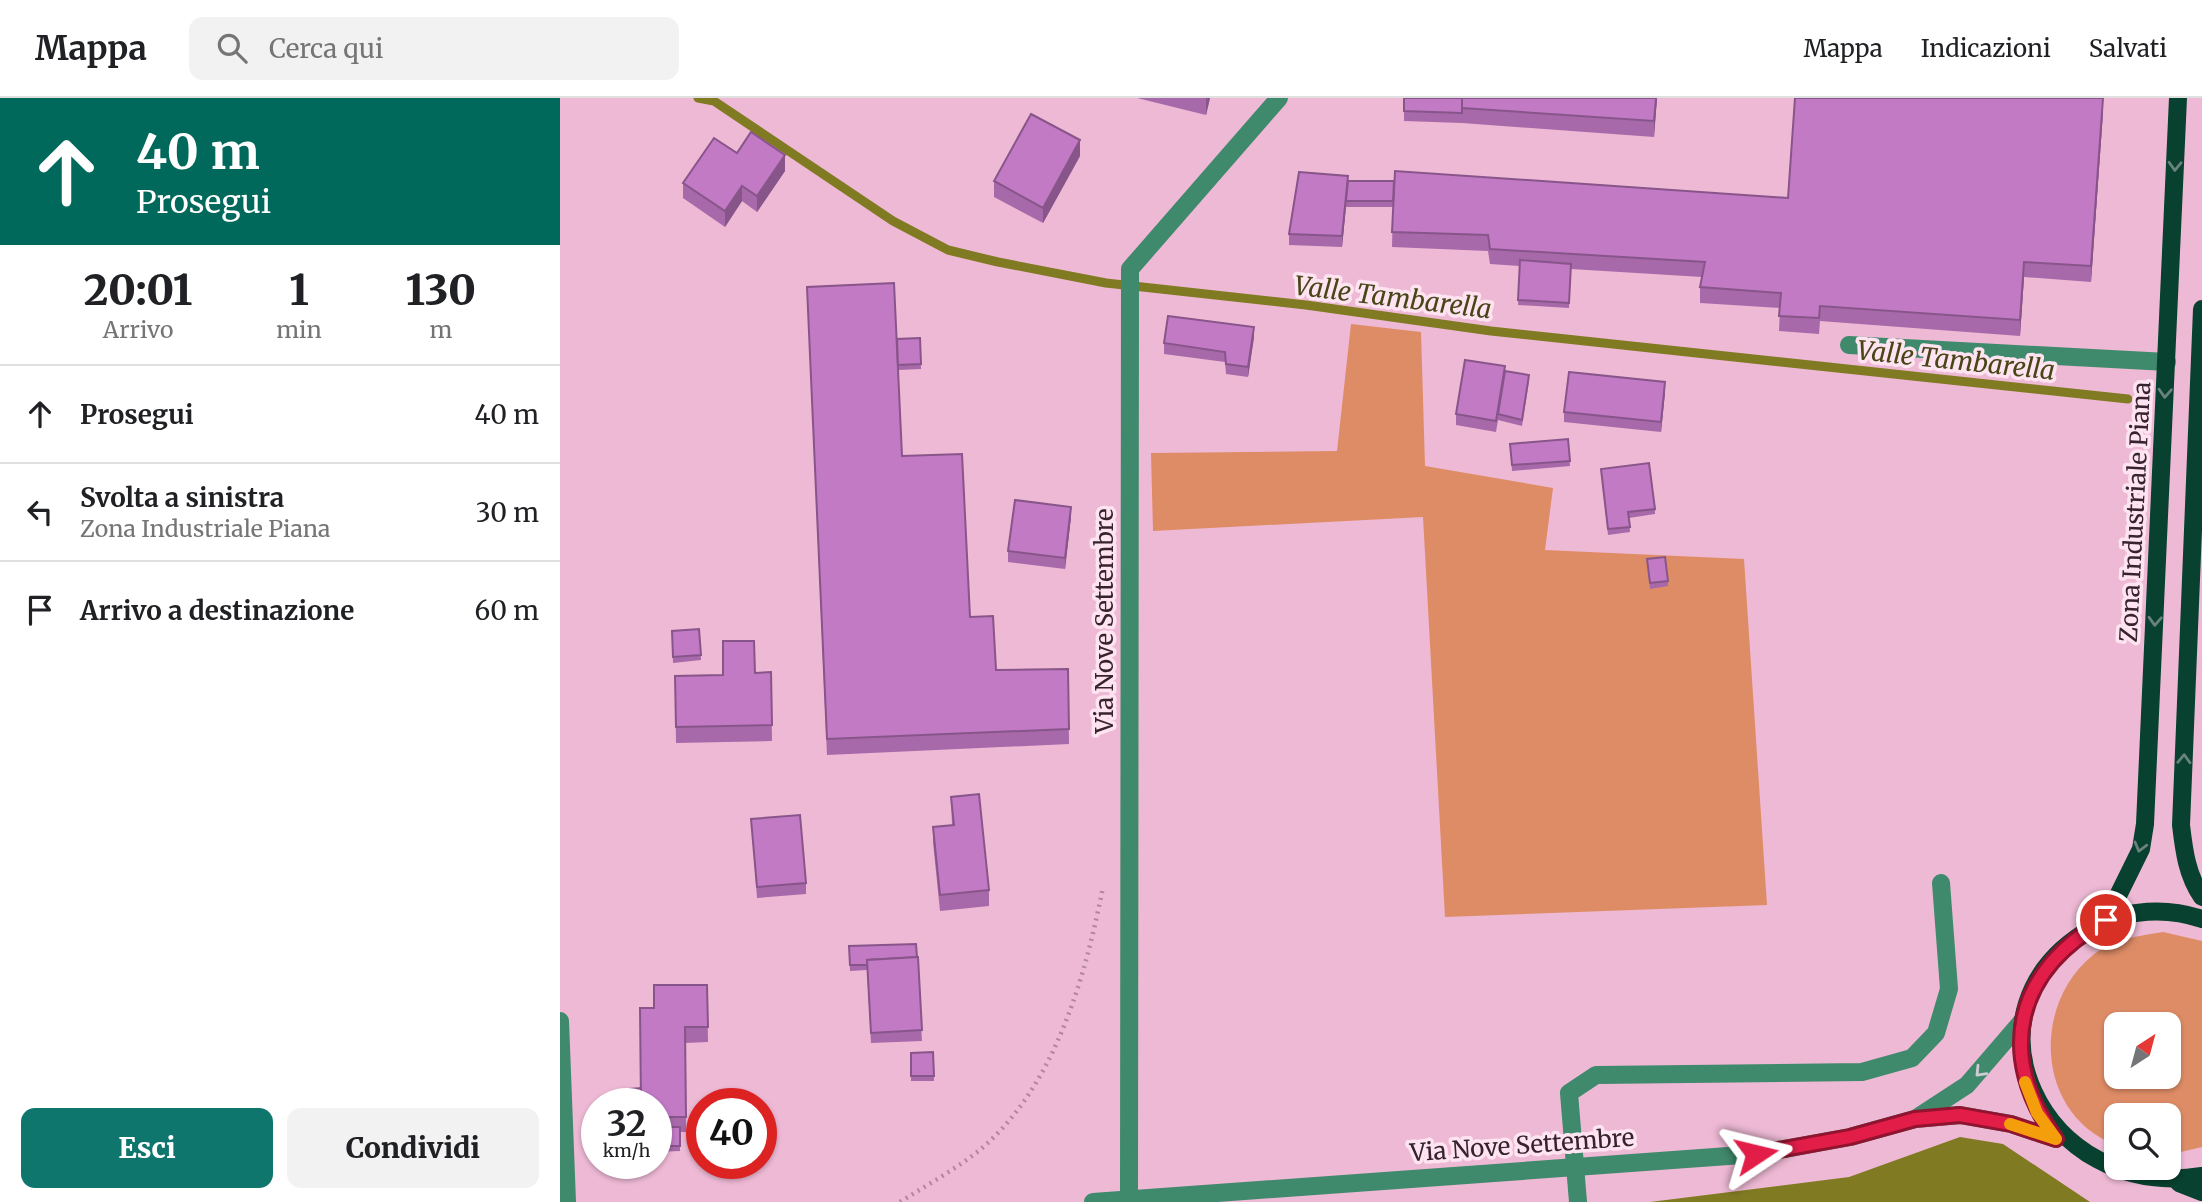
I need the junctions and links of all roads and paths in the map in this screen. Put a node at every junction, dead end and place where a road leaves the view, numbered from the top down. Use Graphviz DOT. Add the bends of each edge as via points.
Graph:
graph roads {
  1 [pos="1279,98"];
  2 [pos="2178,98"];
  3 [pos="2202,309"];
  4 [pos="1849,345"];
  5 [pos="2167,362"];
  6 [pos="2195,644"];
  7 [pos="1941,883"];
  8 [pos="1104,884"];
  9 [pos="2202,897"];
  10 [pos="2202,919"];
  11 [pos="2106,920"];
  12 [pos="2023,1020"];
  13 [pos="560,1021"];
  14 [pos="1915,1119"];
  15 [pos="2056,1139"];
  16 [pos="1575,1165"];
  17 [pos="2202,1176"];
  18 [pos="2179,1183"];
  19 [pos="2202,1192"];
  20 [pos="1129,1199"];
  21 [pos="567,1202"];
  22 [pos="900,1202"];
  23 [pos="1093,1202"];
  24 [pos="1578,1202"];
  1 -- 20 [label="street, Via Nove Settembre" via="1130,269"];
  2 -- 5 [label="main road, Zona Industriale Piana, one-way"];
  3 -- 6 [label="main road"];
  4 -- 5 [label="street"];
  5 -- 11 [label="main road, Zona Industriale Piana, one-way" via="2145,824 2141,849"];
  9 -- 6 [label="main road, one-way" via="2184,854 2181,825"];
  7 -- 16 [label="street" via="1949,989 1936,1033 1912,1058 1863,1072 1596,1075 1569,1093"];
  8 -- 22 [label="path" via="1081,986 1030,1089 1006,1124 981,1149"];
  10 -- 11 [label="main road" via="2185,913 2145,911"];
  11 -- 12 [label="main road" via="2077,936 2052,960 2034,988"];
  12 -- 14 [label="street, one-way" via="1967,1085"];
  12 -- 15 [label="main road" via="2020,1051 2025,1083 2037,1113"];
  13 -- 21 [label="street"];
  14 -- 15 [label="street" via="1960,1115 2011,1124"];
  14 -- 16 [label="street, Via Nove Settembre" via="1850,1137 1756,1154"];
  15 -- 18 [label="main road" via="2081,1161 2112,1177 2145,1184"];
  16 -- 20 [label="street, Via Nove Settembre"];
  16 -- 24 [label="street"];
  17 -- 18 [label="main road"];
  18 -- 19 [label="main road"];
  20 -- 23 [label="street, Via Nove Settembre"];
}
